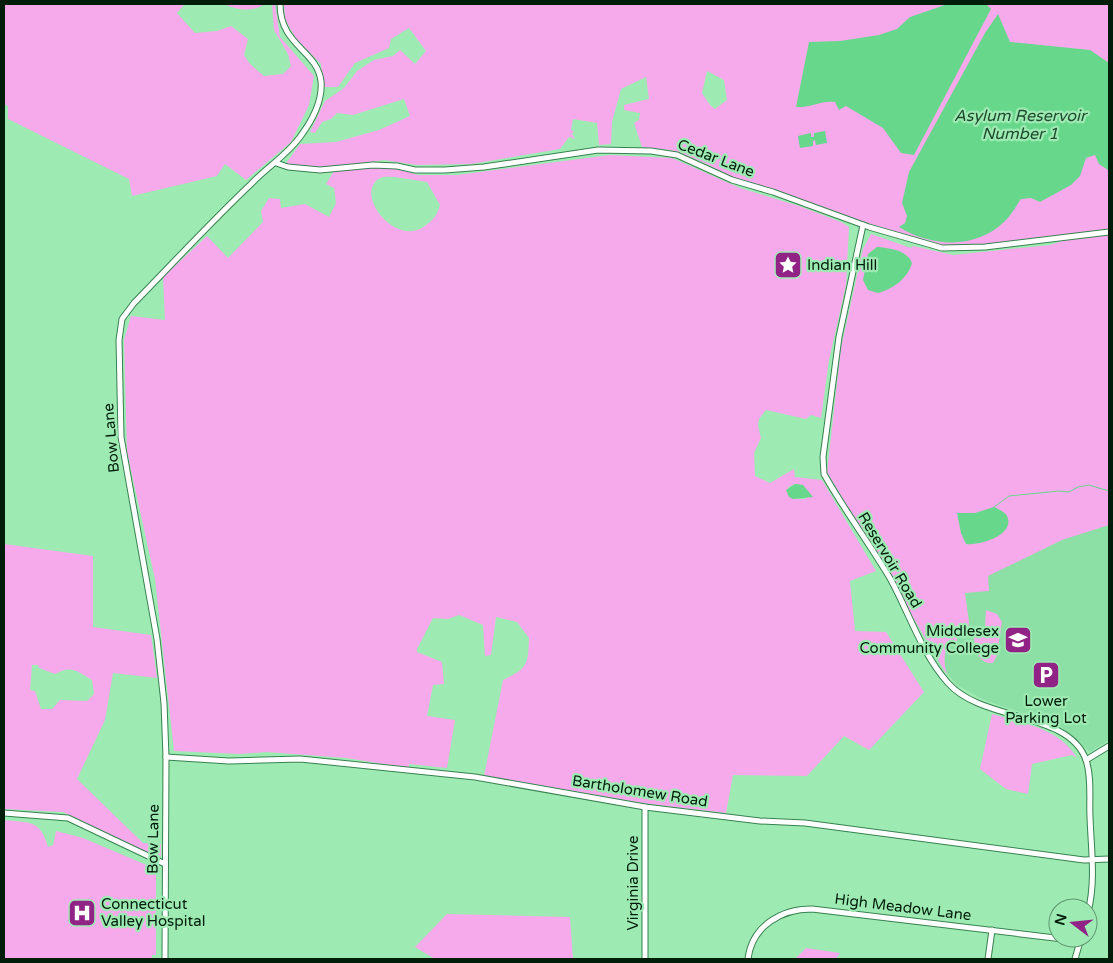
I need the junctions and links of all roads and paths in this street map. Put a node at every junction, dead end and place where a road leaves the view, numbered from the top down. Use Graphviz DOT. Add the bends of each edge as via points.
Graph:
graph roads {
  1 [pos="280,4"];
  2 [pos="276,163"];
  3 [pos="864,225"];
  4 [pos="1109,232"];
  5 [pos="1109,746"];
  6 [pos="166,757"];
  7 [pos="1086,760"];
  8 [pos="645,808"];
  9 [pos="4,813"];
  10 [pos="1092,859"];
  11 [pos="1109,859"];
  12 [pos="165,864"];
  13 [pos="1090,898"];
  14 [pos="992,930"];
  15 [pos="1048,936"];
  16 [pos="165,959"];
  17 [pos="645,959"];
  18 [pos="748,959"];
  19 [pos="988,959"];
  1 -- 2 [label="street, Bow Lane" via="280,16 288,35 313,62 320,80 321,95 301,135"];
  2 -- 3 [label="street, Cedar Lane" via="320,170 373,165 438,170 484,168 598,150 651,151 677,155 725,177"];
  2 -- 6 [label="street, Bow Lane" via="246,189 134,303 122,320 119,340 121,437 157,639"];
  3 -- 4 [label="street, Cedar Lane" via="953,250"];
  3 -- 7 [label="street, Reservoir Road" via="839,337 823,457 824,474 890,579 948,684 976,704 1055,728 1072,740"];
  5 -- 7 [label="street"];
  6 -- 8 [label="street, Bartholomew Road" via="229,761 300,760 475,777"];
  6 -- 12 [label="street, Bow Lane"];
  7 -- 10 [label="street"];
  8 -- 10 [label="street, Bartholomew Road" via="805,823"];
  8 -- 17 [label="street, Virginia Drive"];
  9 -- 12 [label="street" via="68,818"];
  10 -- 11 [label="street, Bartholomew Road"];
  10 -- 13 [label="street"];
  12 -- 16 [label="street, Bow Lane"];
  14 -- 15 [label="street, High Meadow Lane"];
  14 -- 18 [label="street, High Meadow Lane" via="799,909 785,912 762,929 753,941"];
  14 -- 19 [label="street"];
}
